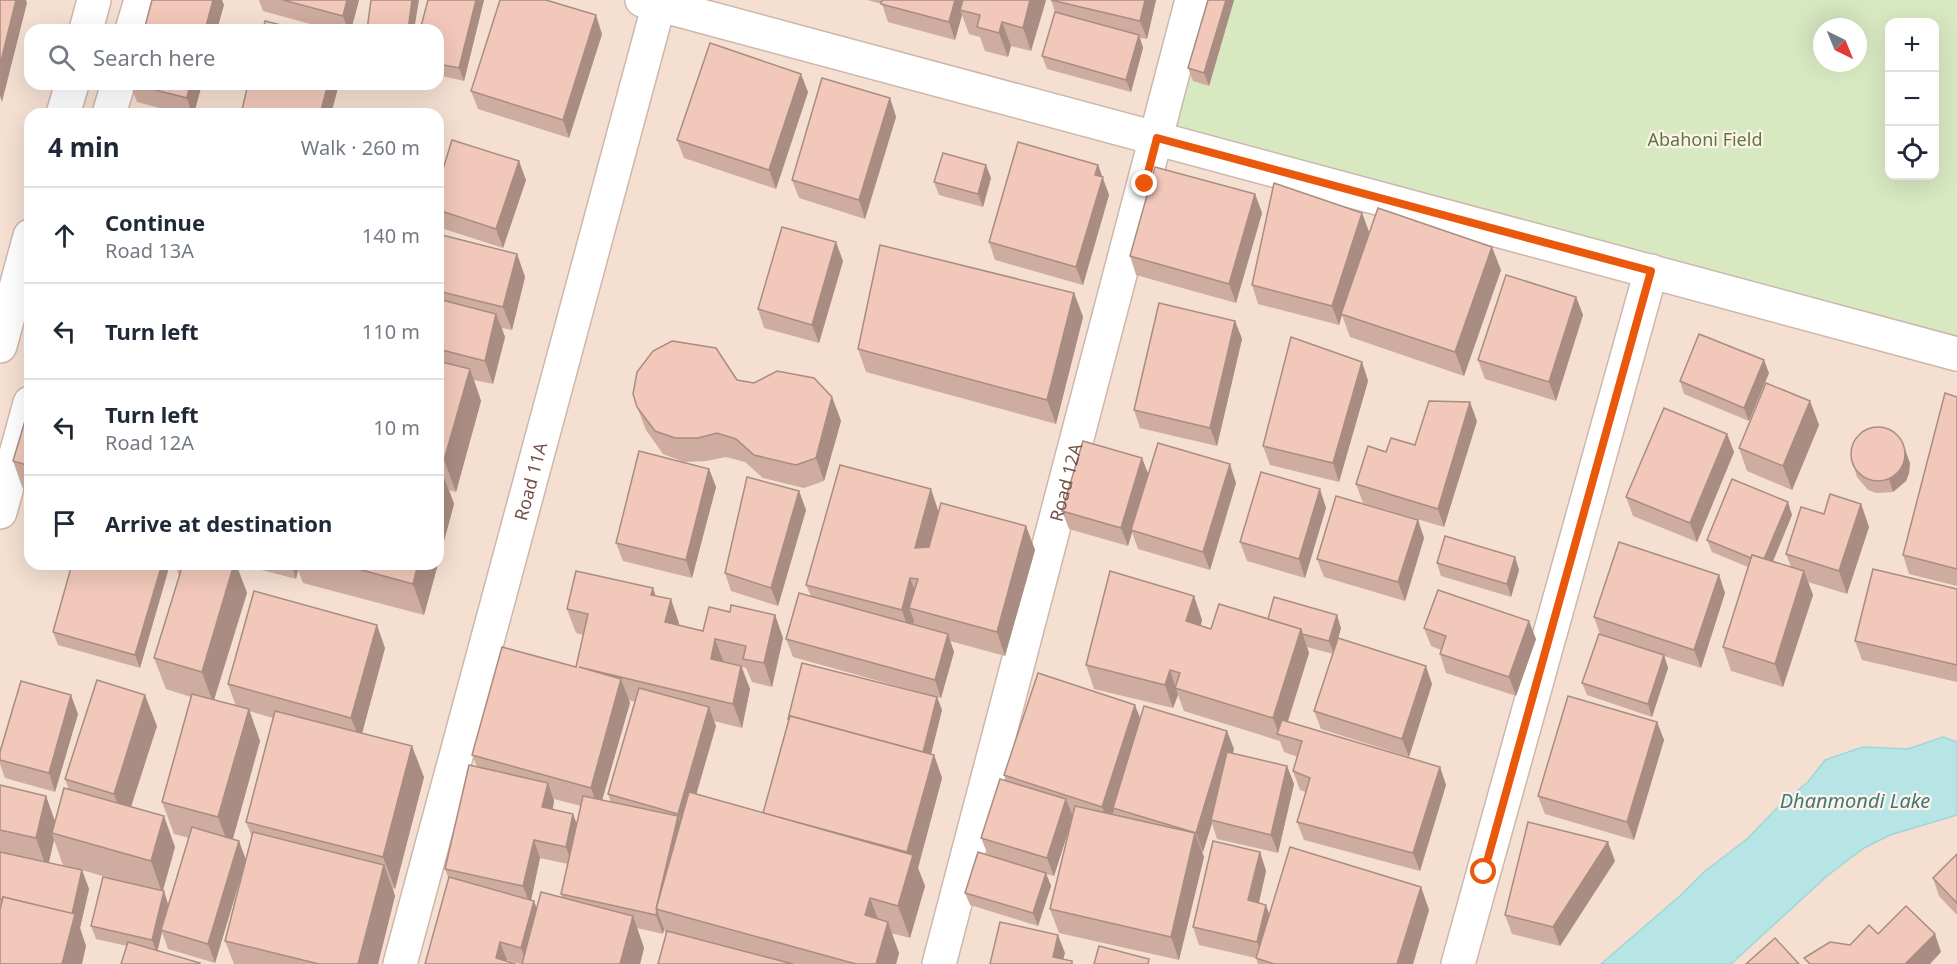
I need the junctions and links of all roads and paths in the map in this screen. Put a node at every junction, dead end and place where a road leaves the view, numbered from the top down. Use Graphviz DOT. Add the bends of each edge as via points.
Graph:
graph roads {
  1 [pos="94,0"];
  2 [pos="141,0"];
  3 [pos="1192,0"];
  4 [pos="654,2"];
  5 [pos="88,24"];
  6 [pos="134,24"];
  7 [pos="70,90"];
  8 [pos="116,90"];
  9 [pos="65,108"];
  10 [pos="111,108"];
  11 [pos="1157,138"];
  12 [pos="24,258"];
  13 [pos="1651,271"];
  14 [pos="0,346"];
  15 [pos="1957,354"];
  16 [pos="24,425"];
  17 [pos="0,512"];
  18 [pos="400,964"];
  19 [pos="939,964"];
  20 [pos="1458,964"];
  1 -- 5 [label="street"];
  2 -- 6 [label="street"];
  3 -- 11 [label="street, Road 12A"];
  4 -- 11 [label="street"];
  4 -- 18 [label="street, Road 11A"];
  7 -- 9 [label="street"];
  8 -- 10 [label="street"];
  11 -- 13 [label="street"];
  11 -- 19 [label="street, Road 12A"];
  12 -- 14 [label="street"];
  13 -- 15 [label="street"];
  13 -- 20 [label="street"];
  16 -- 17 [label="street"];
}
